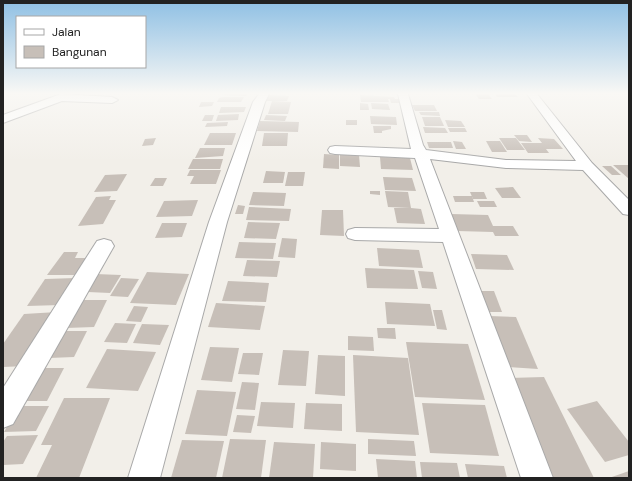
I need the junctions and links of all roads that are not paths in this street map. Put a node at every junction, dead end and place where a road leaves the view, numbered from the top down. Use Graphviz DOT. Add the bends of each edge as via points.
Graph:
graph roads {
  1 [pos="254,116"];
  2 [pos="409,116"];
  3 [pos="549,116"];
  4 [pos="335,150"];
  5 [pos="421,154"];
  6 [pos="587,166"];
  7 [pos="629,210"];
  8 [pos="355,234"];
  9 [pos="451,236"];
  10 [pos="104,246"];
  11 [pos="3,414"];
  12 [pos="144,478"];
  13 [pos="537,478"];
  1 -- 12 [label="street" via="218,222"];
  2 -- 5 [label="street"];
  3 -- 6 [label="street"];
  4 -- 5 [label="street"];
  5 -- 6 [label="street" via="506,164"];
  5 -- 9 [label="street"];
  6 -- 7 [label="street"];
  8 -- 9 [label="street"];
  9 -- 13 [label="street"];
  10 -- 11 [label="street"];
}
